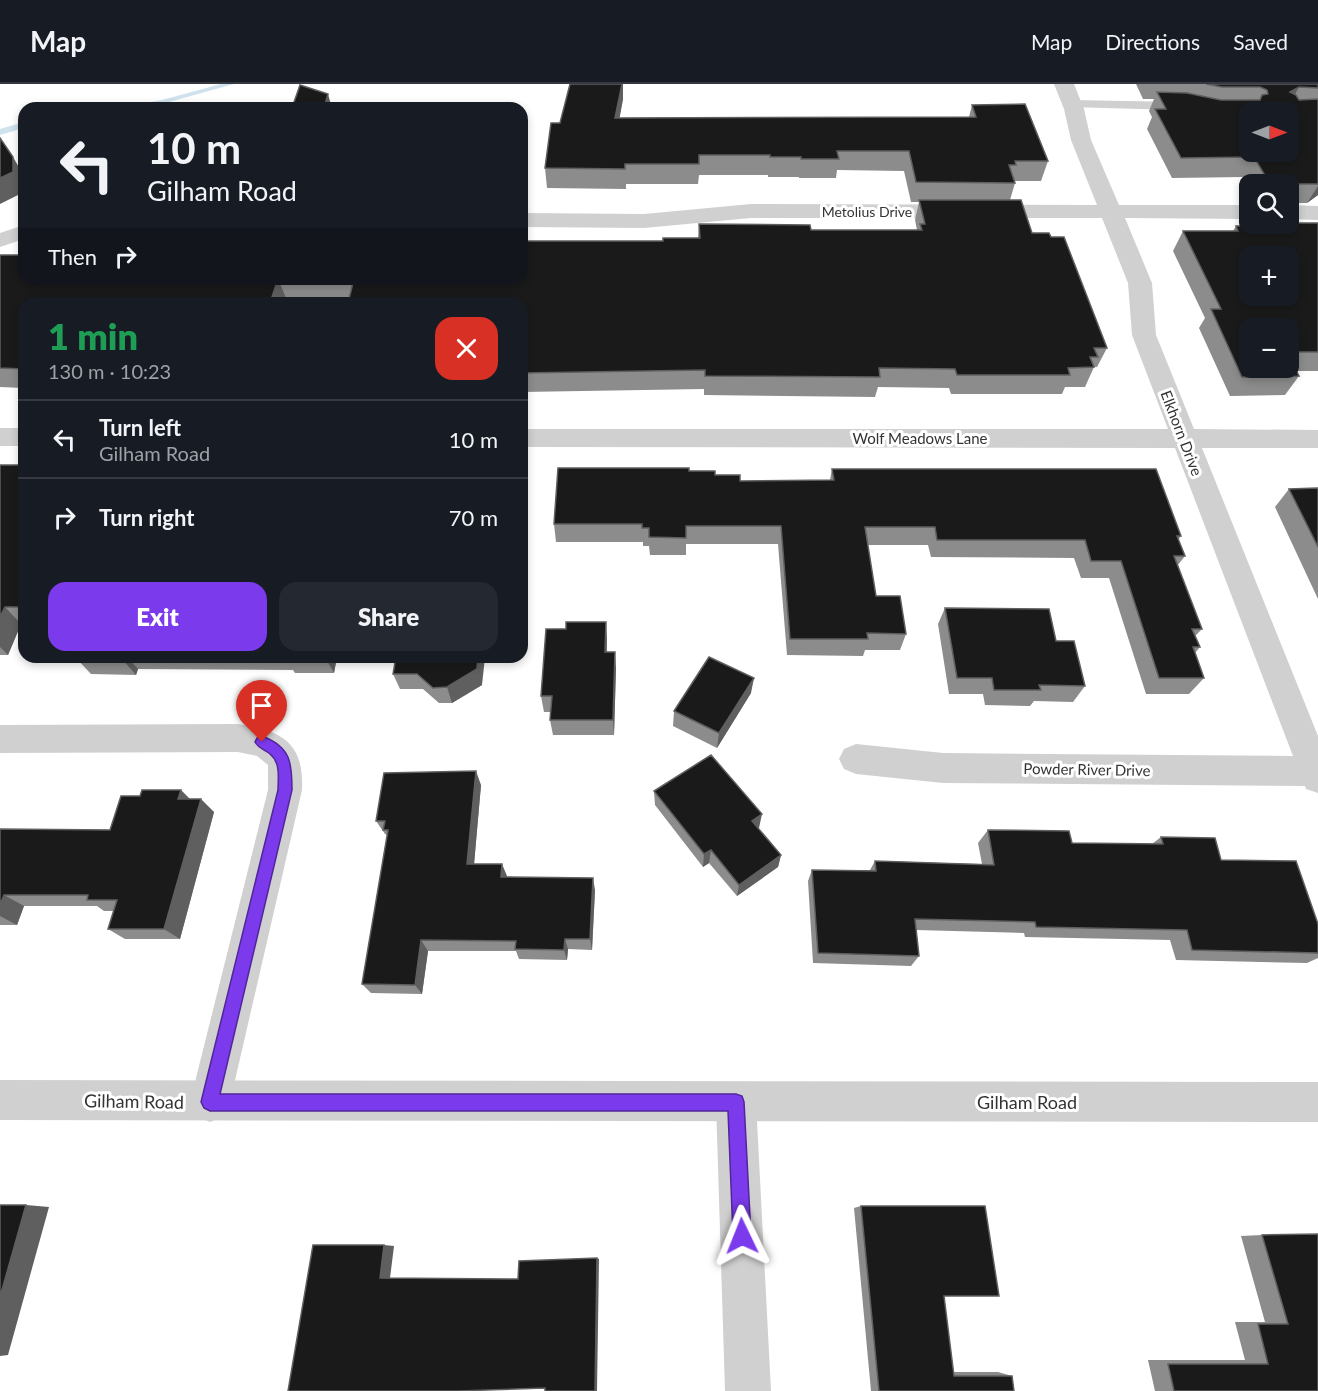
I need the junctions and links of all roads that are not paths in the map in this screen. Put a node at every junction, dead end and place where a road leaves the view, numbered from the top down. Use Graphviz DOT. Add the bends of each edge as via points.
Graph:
graph roads {
  1 [pos="1068,94"];
  2 [pos="1190,108"];
  3 [pos="1110,211"];
  4 [pos="1239,212"];
  5 [pos="1299,212"];
  6 [pos="1318,213"];
  7 [pos="528,220"];
  8 [pos="18,234"];
  9 [pos="0,240"];
  10 [pos="0,437"];
  11 [pos="18,437"];
  12 [pos="528,438"];
  13 [pos="1184,438"];
  14 [pos="1318,439"];
  15 [pos="0,740"];
  16 [pos="856,759"];
  17 [pos="1317,774"];
  18 [pos="0,1100"];
  19 [pos="210,1102"];
  20 [pos="736,1102"];
  21 [pos="1318,1102"];
  22 [pos="748,1391"];
  1 -- 2 [label="lane"];
  1 -- 3 [label="street, Elkhorn Drive" via="1081,140"];
  3 -- 4 [label="street, Metolius Drive"];
  3 -- 7 [label="street, Metolius Drive" via="750,211 644,221"];
  3 -- 13 [label="street, Elkhorn Drive" via="1140,284 1144,335"];
  5 -- 6 [label="street"];
  8 -- 9 [label="street"];
  10 -- 11 [label="street"];
  12 -- 13 [label="street, Wolf Meadows Lane"];
  13 -- 14 [label="street, Wolf Meadows Lane"];
  13 -- 17 [label="street, Elkhorn Drive"];
  15 -- 19 [label="street" via="238,738 262,742 276,750 285,765 285,790"];
  16 -- 17 [label="street, Powder River Drive" via="943,768"];
  18 -- 19 [label="street, Gilham Road"];
  19 -- 20 [label="street, Gilham Road"];
  20 -- 21 [label="street, Gilham Road"];
  20 -- 22 [label="street"];
}
